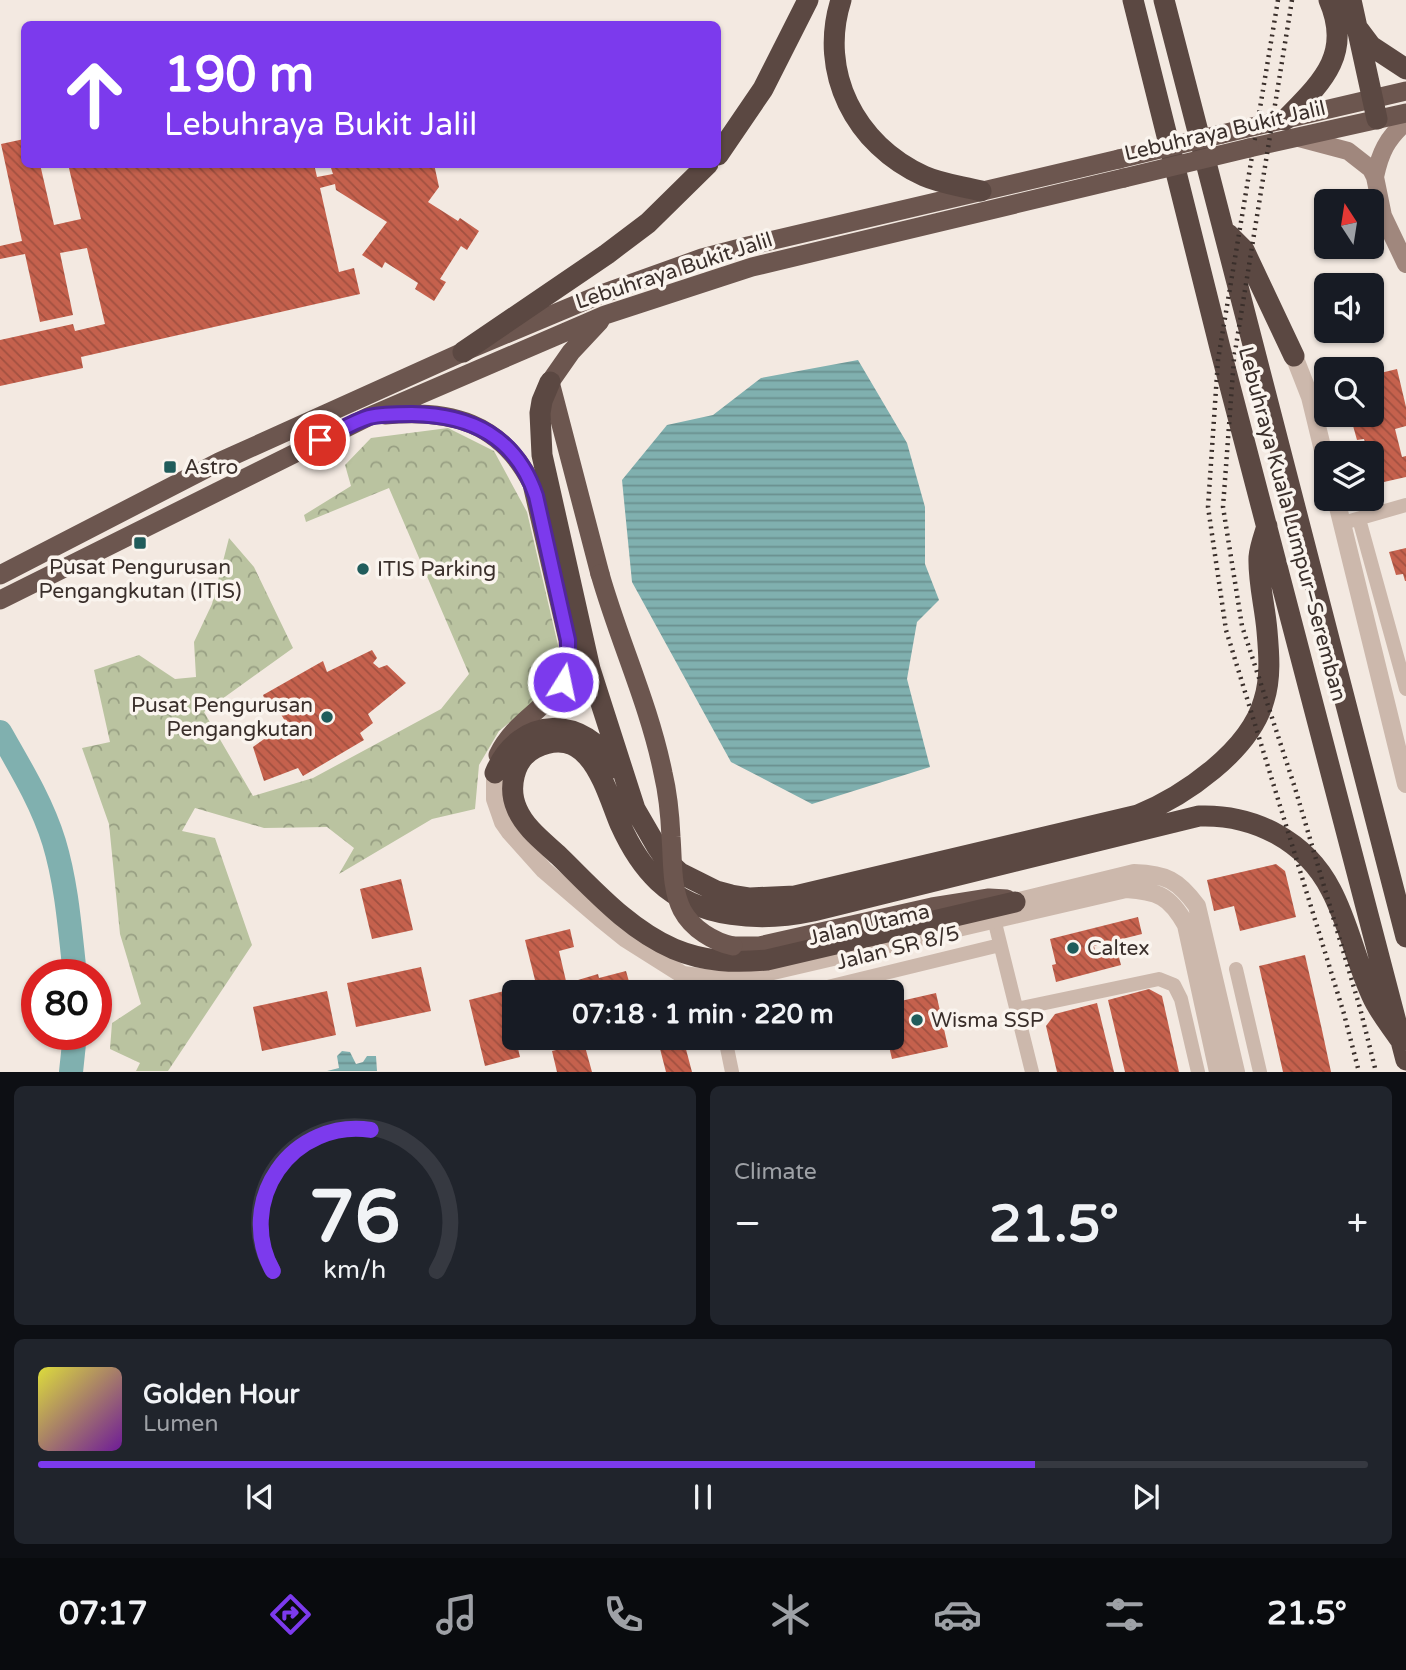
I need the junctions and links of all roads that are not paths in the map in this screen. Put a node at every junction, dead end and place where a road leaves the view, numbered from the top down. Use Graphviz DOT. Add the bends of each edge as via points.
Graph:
graph roads {
  1 [pos="808,0"];
  2 [pos="841,0"];
  3 [pos="1164,0"];
  4 [pos="1329,0"];
  5 [pos="1351,0"];
  6 [pos="1132,3"];
  7 [pos="1357,25"];
  8 [pos="1406,69"];
  9 [pos="1406,92"];
  10 [pos="1375,109"];
  11 [pos="1406,113"];
  12 [pos="1406,122"];
  13 [pos="1290,129"];
  14 [pos="721,151"];
  15 [pos="704,168"];
  16 [pos="1121,169"];
  17 [pos="1375,177"];
  18 [pos="981,191"];
  19 [pos="1224,229"];
  20 [pos="1406,264"];
  21 [pos="606,316"];
  22 [pos="463,352"];
  23 [pos="1294,356"];
  24 [pos="550,382"];
  25 [pos="368,417"];
  26 [pos="1321,441"];
  27 [pos="1406,505"];
  28 [pos="1339,511"];
  29 [pos="1359,519"];
  30 [pos="1342,523"];
  31 [pos="1267,526"];
  32 [pos="0,576"];
  33 [pos="0,600"];
  34 [pos="1406,689"];
  35 [pos="1401,741"];
  36 [pos="495,773"];
  37 [pos="1406,784"];
  38 [pos="626,788"];
  39 [pos="1015,902"];
  40 [pos="994,919"];
  41 [pos="1406,937"];
  42 [pos="1000,945"];
  43 [pos="1236,969"];
  44 [pos="856,980"];
  45 [pos="1017,1009"];
  46 [pos="1246,1013"];
  47 [pos="1224,1018"];
  48 [pos="727,1050"];
  49 [pos="1404,1050"];
  50 [pos="732,1072"];
  51 [pos="1032,1072"];
  52 [pos="1198,1072"];
  53 [pos="1218,1072"];
  54 [pos="1236,1072"];
  55 [pos="1260,1072"];
  1 -- 14 [label="highway" via="763,89"];
  2 -- 18 [label="highway" via="833,36 835,65 843,96 858,124 881,148 924,176"];
  3 -- 19 [label="highway, Lebuhraya Kuala Lumpur–Seremban"];
  4 -- 13 [label="highway" via="1338,40 1332,64"];
  5 -- 7 [label="highway"];
  6 -- 31 [label="highway, Lebuhraya Kuala Lumpur–Seremban"];
  7 -- 8 [label="highway" via="1371,46"];
  7 -- 10 [label="highway"];
  9 -- 10 [label="highway, Lebuhraya Bukit Jalil"];
  10 -- 11 [label="highway, Lebuhraya Bukit Jalil"];
  10 -- 13 [label="highway, Lebuhraya Bukit Jalil"];
  12 -- 17 [label="main road" via="1385,143"];
  13 -- 16 [label="highway, Lebuhraya Bukit Jalil, bridge"];
  13 -- 17 [label="main road" via="1348,151"];
  15 -- 22 [label="highway" via="617,247"];
  16 -- 18 [label="highway, Lebuhraya Bukit Jalil"];
  16 -- 21 [label="highway, Lebuhraya Bukit Jalil" via="752,267"];
  17 -- 20 [label="main road" via="1383,216"];
  18 -- 22 [label="highway, Lebuhraya Bukit Jalil" via="702,258"];
  19 -- 23 [label="highway" via="1244,250"];
  19 -- 41 [label="highway, Lebuhraya Kuala Lumpur–Seremban"];
  21 -- 24 [label="highway"];
  21 -- 25 [label="highway, Lebuhraya Bukit Jalil"];
  22 -- 32 [label="highway, Lebuhraya Bukit Jalil" via="219,462"];
  23 -- 26 [label="street"];
  24 -- 38 [label="highway" via="540,413 542,455 590,668"];
  24 -- 39 [label="highway, bridge" via="611,615 659,751 674,885 687,918 721,944 759,946 978,900 1000,897"];
  25 -- 33 [label="highway, Lebuhraya Bukit Jalil"];
  25 -- 36 [label="highway" via="439,415 470,422 502,442 532,484 568,640 568,663 563,682 552,697 505,742"];
  27 -- 29 [label="street"];
  28 -- 30 [label="street"];
  29 -- 30 [label="street"];
  29 -- 34 [label="street"];
  30 -- 35 [label="street"];
  31 -- 38 [label="highway" via="1259,554 1269,649 1264,702 1254,724 1230,754 1163,805 1138,815 835,887 795,896 750,898 716,891 680,873 644,828"];
  31 -- 49 [label="highway, Lebuhraya Kuala Lumpur–Seremban"];
  35 -- 37 [label="street"];
  36 -- 38 [label="highway" via="505,754 524,737 566,729 589,738 603,750"];
  36 -- 40 [label="street, Jalan Utama" via="495,799 503,822 544,870 626,939 683,975 743,978"];
  39 -- 47 [label="street" via="1134,873 1171,879 1198,906"];
  39 -- 49 [label="highway" via="801,953 719,962 662,943 616,911 526,823 514,800 513,778 524,757 535,748 559,744 583,751 597,766 635,854 658,881 702,906 759,918 813,911 1187,818 1213,815 1243,820 1291,843 1313,862 1339,908 1372,996"];
  40 -- 42 [label="street"];
  40 -- 53 [label="street, Jalan Utama" via="1126,889 1151,891 1166,898 1186,925"];
  42 -- 44 [label="street, Jalan SR 8/5"];
  42 -- 45 [label="street"];
  43 -- 46 [label="street"];
  45 -- 51 [label="street"];
  45 -- 52 [label="street" via="1159,979 1174,985 1181,999"];
  46 -- 47 [label="street"];
  46 -- 55 [label="street"];
  47 -- 54 [label="street"];
  48 -- 50 [label="street"];
}
